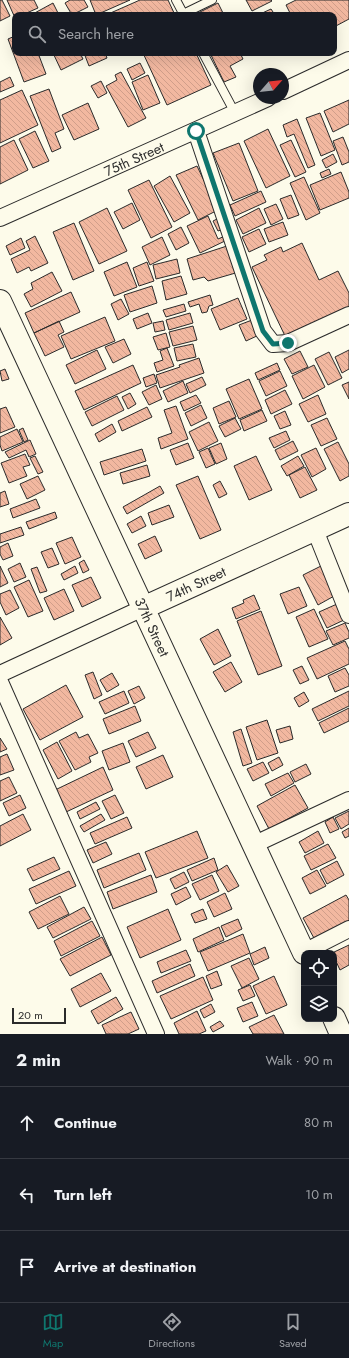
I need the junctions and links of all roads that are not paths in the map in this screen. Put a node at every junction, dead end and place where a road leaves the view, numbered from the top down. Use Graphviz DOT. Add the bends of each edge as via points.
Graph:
graph roads {
  1 [pos="176,0"];
  2 [pos="212,0"];
  3 [pos="183,12"];
  4 [pos="188,12"];
  5 [pos="205,56"];
  6 [pos="349,60"];
  7 [pos="289,88"];
  8 [pos="255,104"];
  9 [pos="235,113"];
  10 [pos="196,131"];
  11 [pos="0,218"];
  12 [pos="0,301"];
  13 [pos="349,315"];
  14 [pos="349,514"];
  15 [pos="315,530"];
  16 [pos="143,608"];
  17 [pos="349,615"];
  18 [pos="0,674"];
  19 [pos="0,682"];
  20 [pos="349,800"];
  21 [pos="255,844"];
  22 [pos="349,929"];
  23 [pos="303,950"];
  24 [pos="310,950"];
  25 [pos="336,1022"];
  26 [pos="156,1034"];
  27 [pos="341,1034"];
  1 -- 3 [label="lane"];
  2 -- 4 [label="lane"];
  5 -- 9 [label="lane"];
  6 -- 7 [label="street"];
  8 -- 9 [label="street, 75th Street"];
  9 -- 10 [label="street, 75th Street"];
  10 -- 11 [label="street, 75th Street"];
  10 -- 13 [label="street" via="263,331 273,344 288,343"];
  12 -- 16 [label="street, 37th Street"];
  14 -- 15 [label="street, 74th Street"];
  15 -- 16 [label="street, 74th Street"];
  15 -- 17 [label="street"];
  16 -- 18 [label="street, 74th Street"];
  16 -- 21 [label="street, 37th Street"];
  19 -- 26 [label="street"];
  20 -- 21 [label="street"];
  21 -- 23 [label="street, 37th Street"];
  22 -- 24 [label="street"];
  25 -- 27 [label="street"];
}
